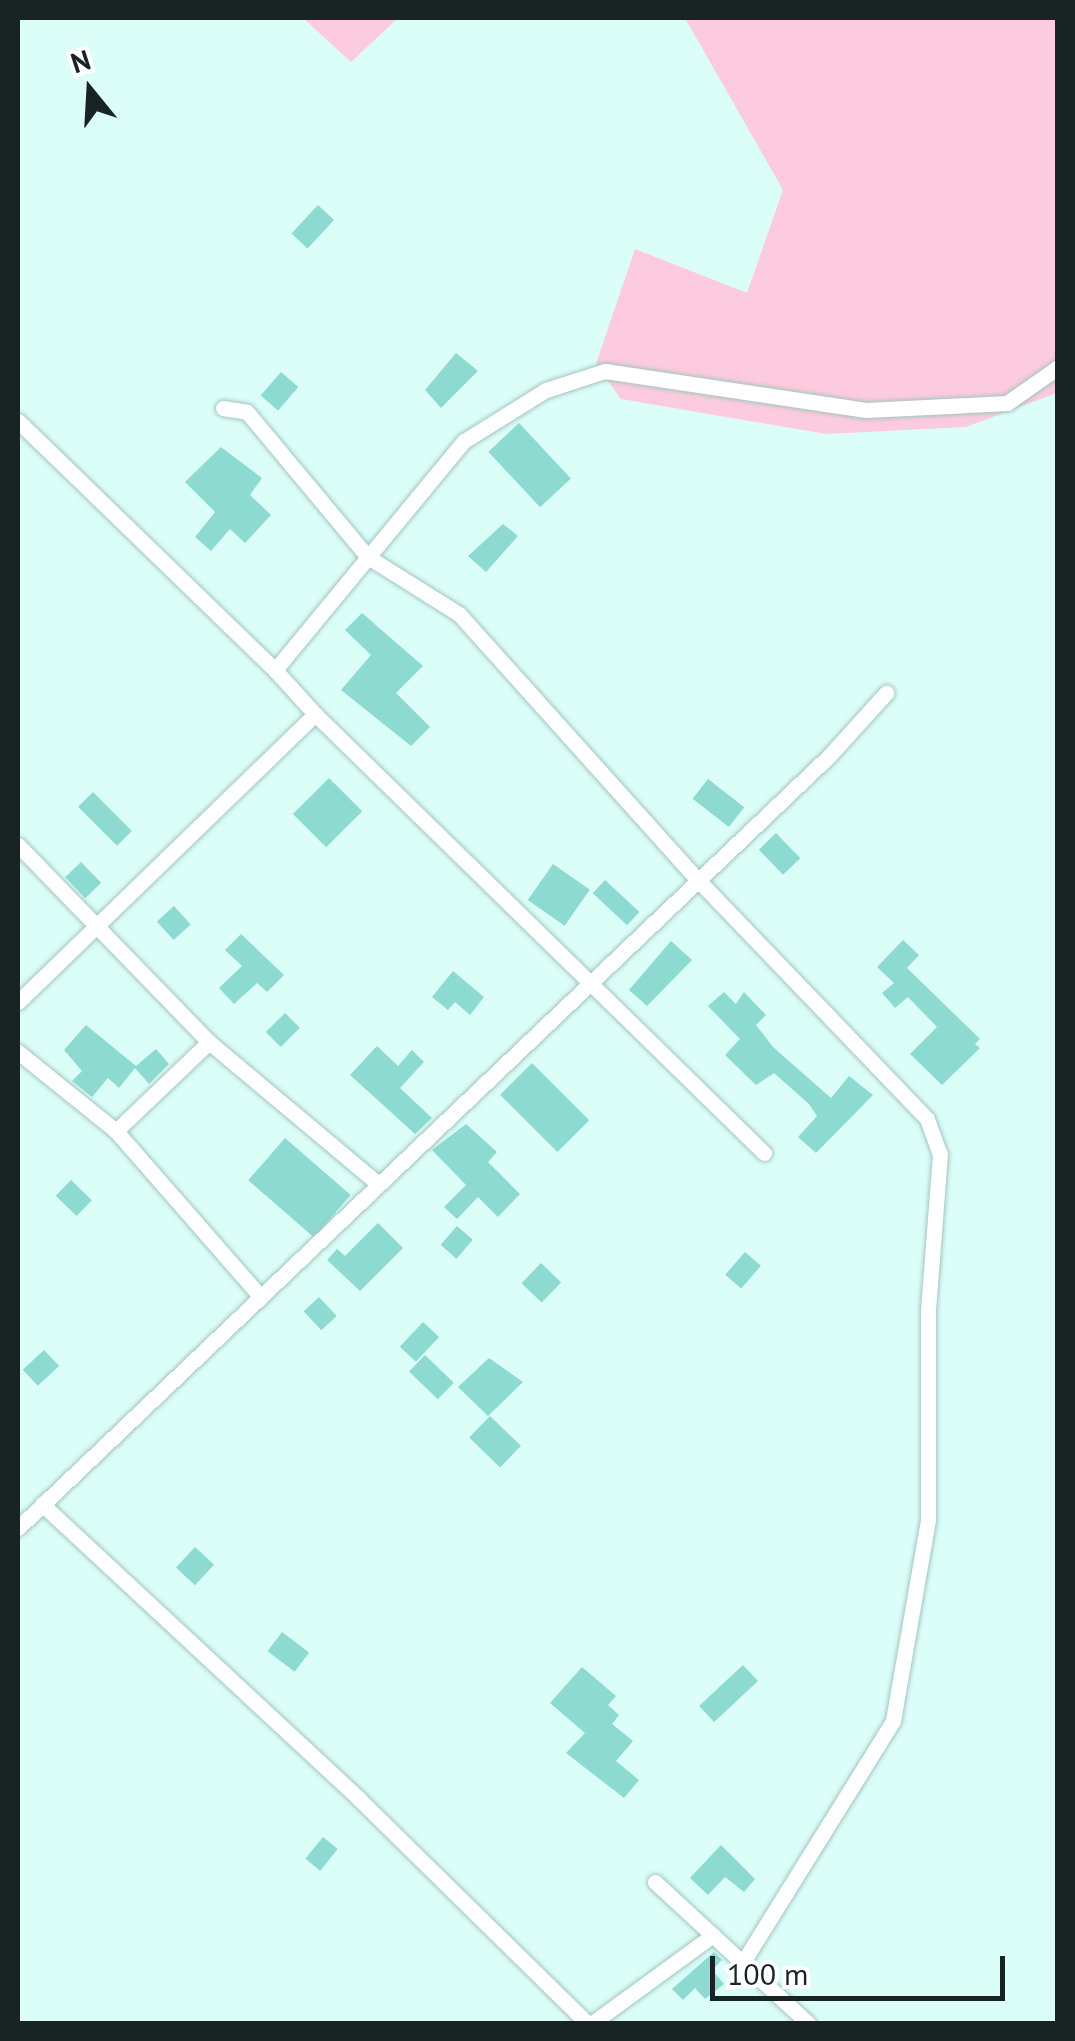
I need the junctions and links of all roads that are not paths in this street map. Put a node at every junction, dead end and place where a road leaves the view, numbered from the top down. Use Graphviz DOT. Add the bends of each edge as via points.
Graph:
graph roads {
  1 [pos="1058,367"];
  2 [pos="223,408"];
  3 [pos="18,422"];
  4 [pos="368,557"];
  5 [pos="275,670"];
  6 [pos="886,693"];
  7 [pos="315,714"];
  8 [pos="18,846"];
  9 [pos="697,879"];
  10 [pos="96,926"];
  11 [pos="588,981"];
  12 [pos="18,1002"];
  13 [pos="209,1042"];
  14 [pos="18,1052"];
  15 [pos="116,1131"];
  16 [pos="764,1153"];
  17 [pos="377,1183"];
  18 [pos="260,1296"];
  19 [pos="42,1504"];
  20 [pos="18,1528"];
  21 [pos="656,1882"];
  22 [pos="713,1935"];
  23 [pos="743,1962"];
  24 [pos="589,2024"];
  25 [pos="809,2024"];
  1 -- 4 [label="street" via="1007,403 866,410 605,371 546,390 464,441"];
  2 -- 4 [label="street" via="247,412"];
  3 -- 5 [label="street"];
  4 -- 5 [label="street"];
  4 -- 9 [label="street" via="459,614"];
  5 -- 7 [label="street"];
  6 -- 9 [label="street"];
  7 -- 10 [label="street"];
  7 -- 11 [label="street"];
  8 -- 10 [label="street"];
  9 -- 11 [label="street"];
  9 -- 23 [label="street" via="927,1119 940,1154 928,1310 928,1520 893,1721"];
  10 -- 12 [label="street"];
  10 -- 13 [label="street"];
  11 -- 16 [label="street"];
  11 -- 17 [label="street"];
  13 -- 15 [label="street"];
  13 -- 17 [label="street"];
  14 -- 15 [label="street"];
  15 -- 18 [label="street"];
  17 -- 18 [label="street"];
  18 -- 19 [label="street"];
  19 -- 20 [label="street"];
  19 -- 24 [label="street"];
  21 -- 22 [label="street"];
  22 -- 23 [label="street"];
  22 -- 24 [label="street"];
  23 -- 25 [label="street"];
}
